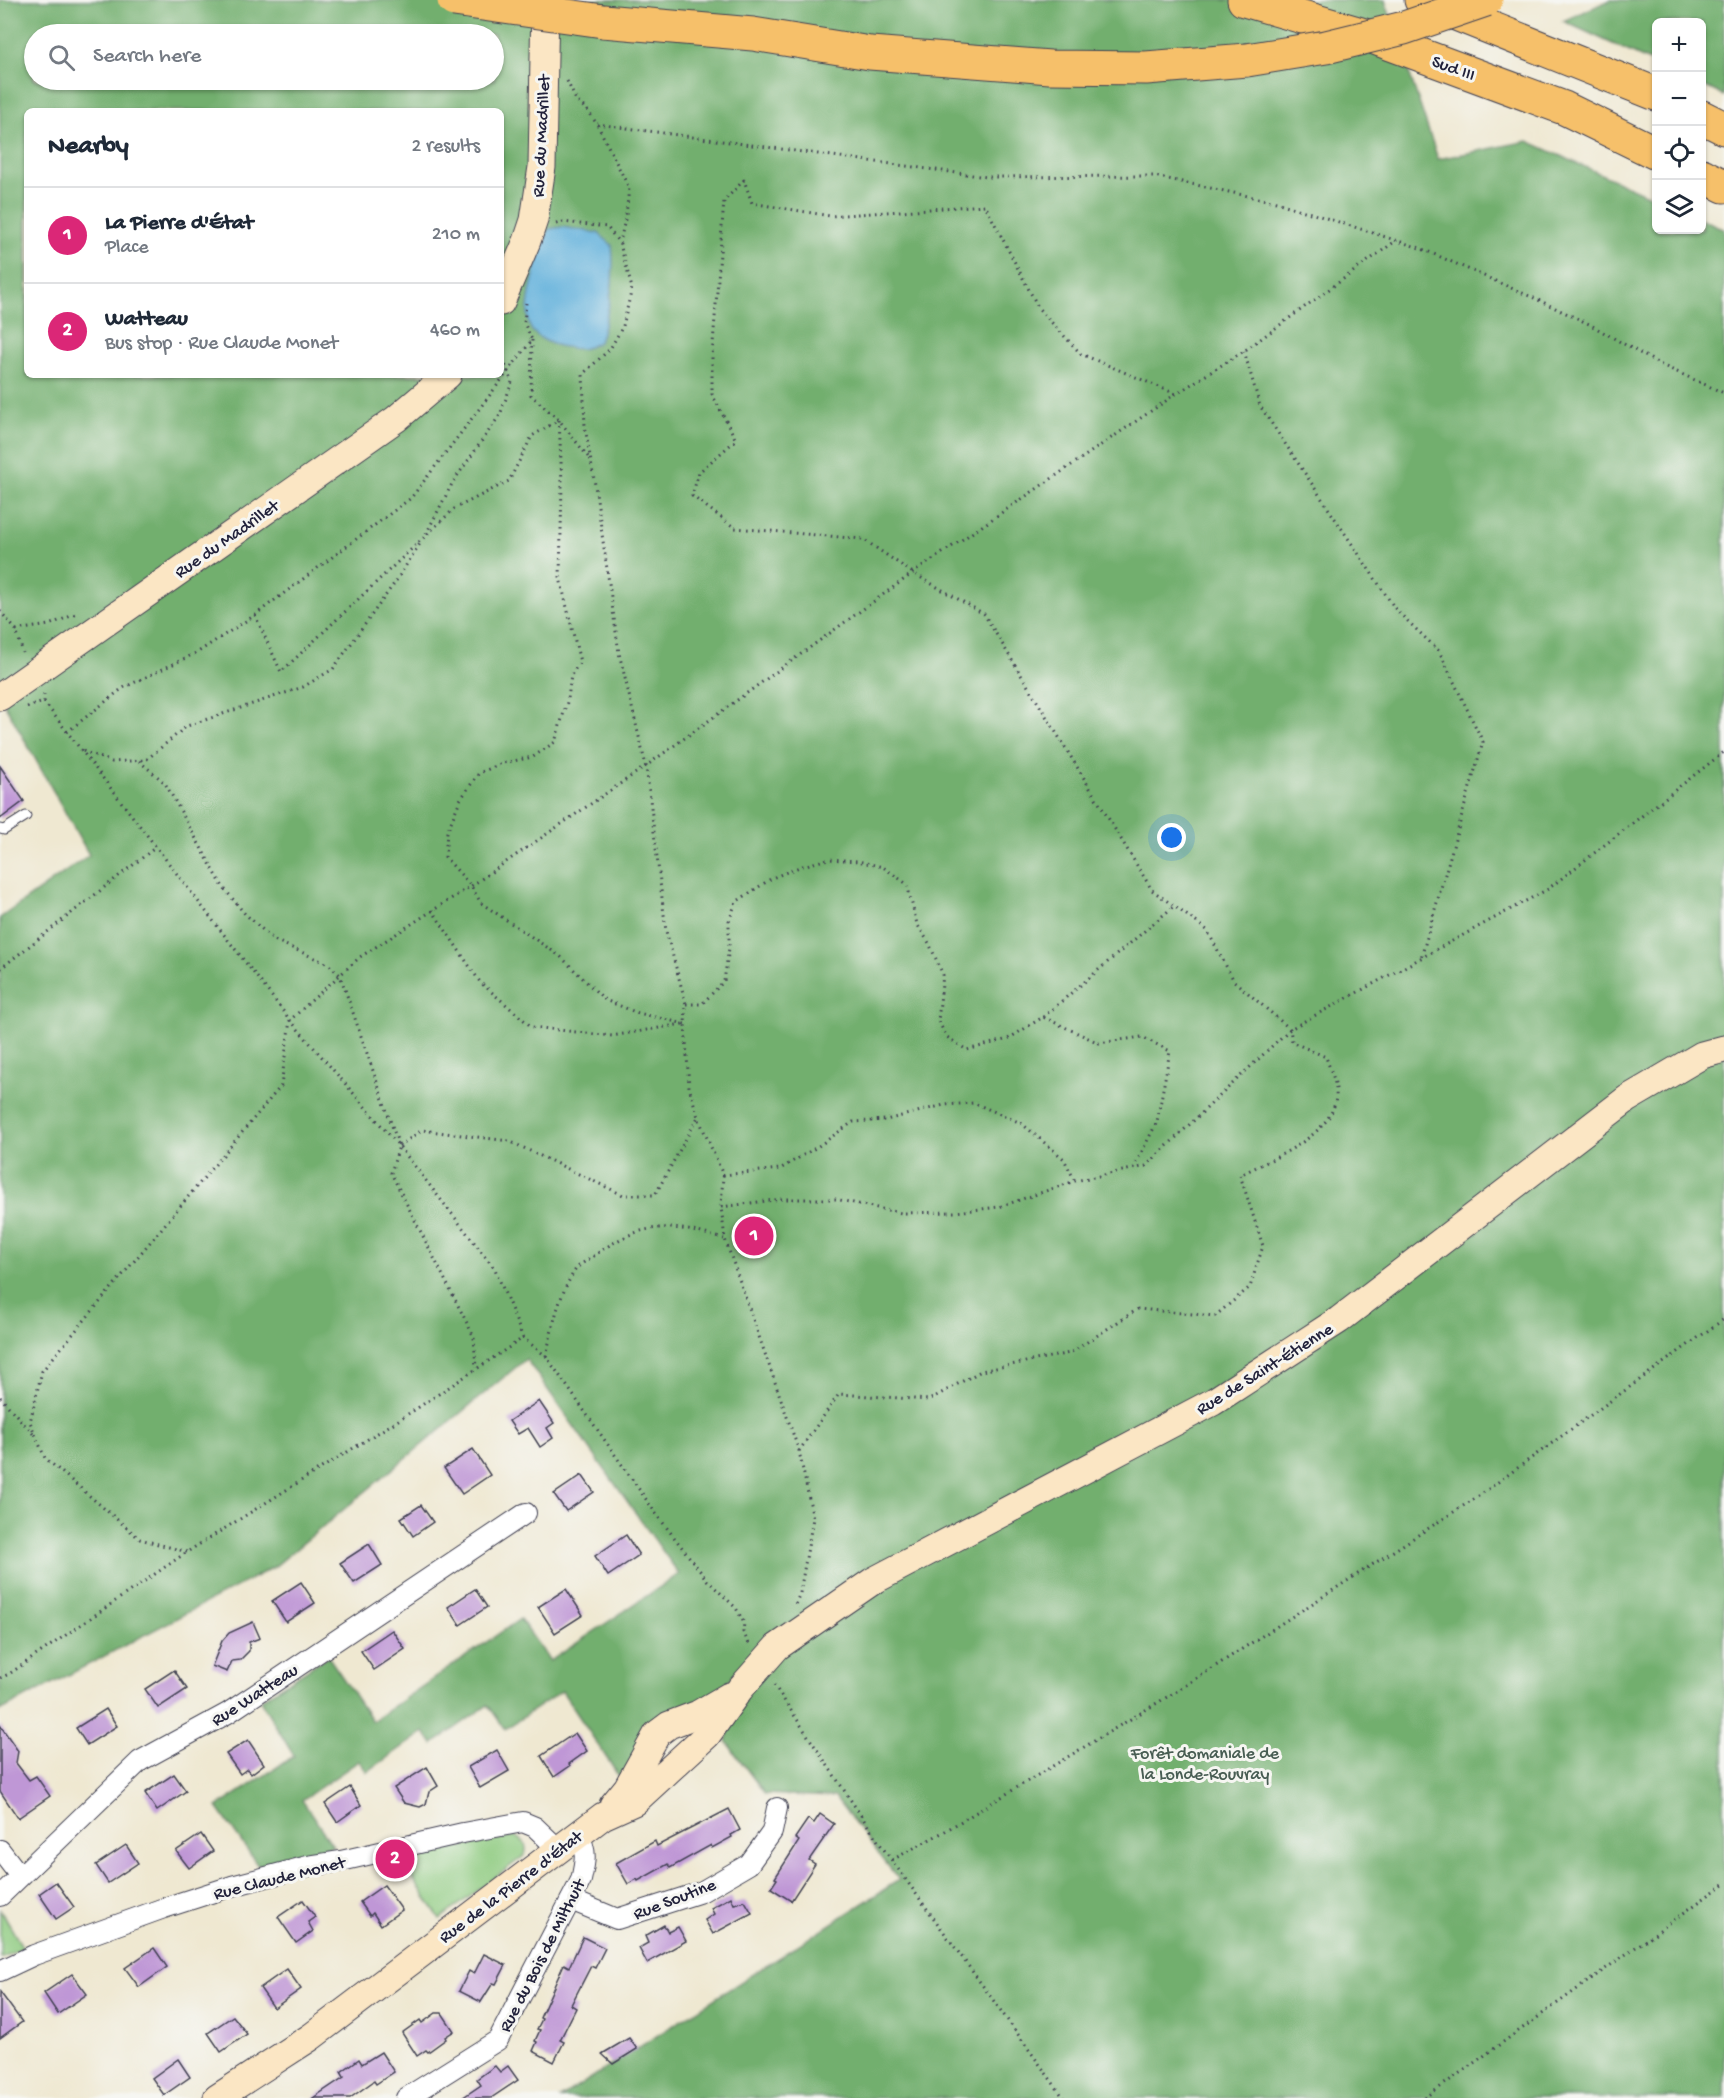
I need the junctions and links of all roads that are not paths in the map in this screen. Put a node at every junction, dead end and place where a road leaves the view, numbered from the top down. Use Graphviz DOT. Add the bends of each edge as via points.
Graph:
graph roads {
  1 [pos="452,0"];
  2 [pos="545,0"];
  3 [pos="1244,0"];
  4 [pos="1420,0"];
  5 [pos="1486,0"];
  6 [pos="1652,92"];
  7 [pos="1706,119"];
  8 [pos="1724,128"];
  9 [pos="1652,151"];
  10 [pos="1706,177"];
  11 [pos="1724,186"];
  12 [pos="504,296"];
  13 [pos="444,378"];
  14 [pos="0,697"];
  15 [pos="26,816"];
  16 [pos="0,830"];
  17 [pos="1724,1049"];
  18 [pos="526,1513"];
  19 [pos="740,1689"];
  20 [pos="777,1808"];
  21 [pos="568,1842"];
  22 [pos="0,1850"];
  23 [pos="20,1876"];
  24 [pos="0,1896"];
  25 [pos="571,1900"];
  26 [pos="0,1971"];
  27 [pos="217,2098"];
  28 [pos="406,2098"];
  1 -- 5 [label="highway, bridge" via="603,21 753,34 870,53 1050,67 1146,68 1247,60 1337,45 1404,28"];
  2 -- 12 [label="street, Rue du Madrillet" via="542,167 531,231"];
  3 -- 9 [label="highway, Sud III" via="1386,42 1564,108"];
  4 -- 6 [label="highway"];
  7 -- 8 [label="highway"];
  10 -- 11 [label="highway"];
  13 -- 14 [label="street, Rue du Madrillet" via="396,418"];
  15 -- 16 [label="lane"];
  17 -- 19 [label="street, Rue de Saint-Étienne" via="1702,1055 1627,1099 1339,1320 1213,1402 873,1581 769,1656"];
  18 -- 23 [label="street, Rue Watteau" via="228,1713 140,1761"];
  19 -- 21 [label="street, Rue de la Pierre d'État" via="657,1734 627,1788 603,1816"];
  20 -- 25 [label="street, Rue Soutine" via="772,1832 749,1864 701,1892 617,1919"];
  21 -- 25 [label="street, Rue du Bois de Milthuit" via="584,1844 586,1860"];
  21 -- 26 [label="street, Rue Claude Monet" via="523,1822 308,1866 164,1908"];
  21 -- 27 [label="street, Rue de la Pierre d'État" via="311,2037"];
  22 -- 23 [label="street"];
  23 -- 24 [label="street, Rue Watteau"];
  25 -- 28 [label="street, Rue du Bois de Milthuit" via="498,2040"];
}
